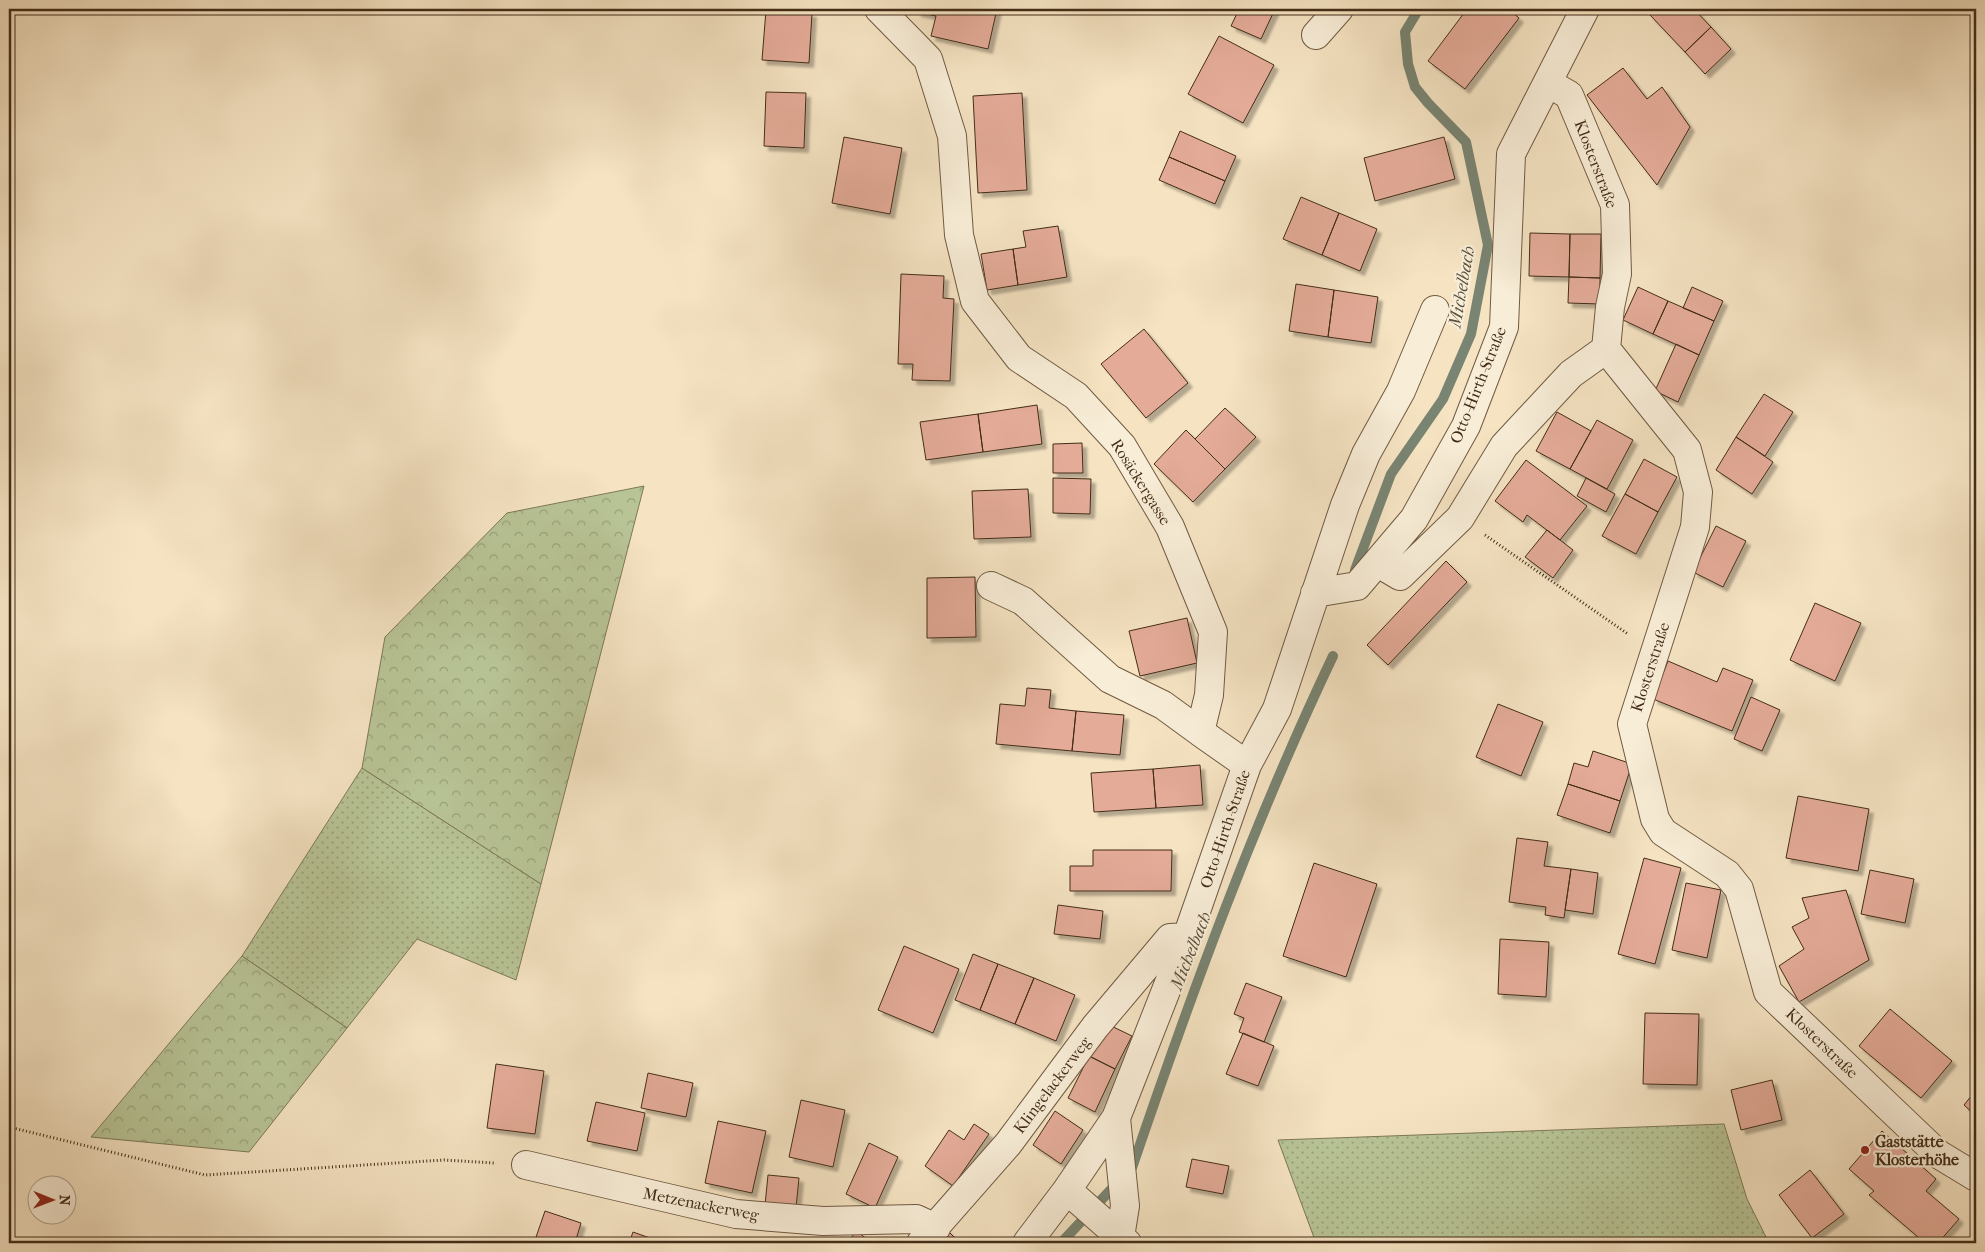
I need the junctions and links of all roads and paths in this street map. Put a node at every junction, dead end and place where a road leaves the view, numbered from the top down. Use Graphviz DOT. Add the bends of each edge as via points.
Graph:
graph roads {
  1 [pos="880,9"];
  2 [pos="1339,9"];
  3 [pos="1585,9"];
  4 [pos="1316,35"];
  5 [pos="1548,83"];
  6 [pos="1435,310"];
  7 [pos="1606,349"];
  8 [pos="1460,518"];
  9 [pos="1378,563"];
  10 [pos="991,586"];
  11 [pos="1314,593"];
  12 [pos="1655,653"];
  13 [pos="1200,732"];
  14 [pos="1247,765"];
  15 [pos="1187,937"];
  16 [pos="1116,1118"];
  17 [pos="9,1127"];
  18 [pos="526,1166"];
  19 [pos="1976,1178"];
  20 [pos="1073,1196"];
  21 [pos="929,1235"];
  22 [pos="1119,1236"];
  23 [pos="1027,1243"];
  1 -- 13 [label="street, Rosäckergasse" via="928,59 952,136 959,234 975,301 1019,358 1076,396 1122,446 1170,527 1213,632 1209,695"];
  2 -- 4 [label="street"];
  3 -- 5 [label="street, Otto-Hirth-Straße"];
  5 -- 7 [label="street, Klosterstraße" via="1569,94 1615,205 1617,274"];
  5 -- 9 [label="street, Otto-Hirth-Straße" via="1511,154 1504,327 1466,426 1414,519"];
  6 -- 11 [label="street, Otto-Hirth-Straße" via="1401,391 1366,454"];
  7 -- 8 [label="street" via="1571,374 1504,446"];
  7 -- 12 [label="street, Klosterstraße" via="1686,450 1698,492 1695,527"];
  8 -- 9 [label="street" via="1400,576"];
  8 -- 12 [label="path"];
  9 -- 11 [label="street, Otto-Hirth-Straße" via="1357,586"];
  10 -- 13 [label="street" via="1023,601 1110,679 1163,705"];
  11 -- 14 [label="street, Otto-Hirth-Straße" via="1278,709"];
  12 -- 19 [label="street, Klosterstraße" via="1632,724 1655,819 1663,832 1727,874 1739,889 1768,992 1938,1154"];
  13 -- 14 [label="street"];
  14 -- 15 [label="street, Otto-Hirth-Straße"];
  15 -- 16 [label="street, Otto-Hirth-Straße"];
  15 -- 21 [label="street, Klingelackerweg" via="1170,938 1095,1027 1008,1144"];
  16 -- 20 [label="street, Otto-Hirth-Straße"];
  16 -- 22 [label="street" via="1125,1206"];
  17 -- 18 [label="path" via="204,1175 444,1160"];
  18 -- 21 [label="street, Metzenackerweg" via="736,1214 823,1222 916,1218"];
  20 -- 22 [label="street"];
  20 -- 23 [label="street, Otto-Hirth-Straße"];
}
